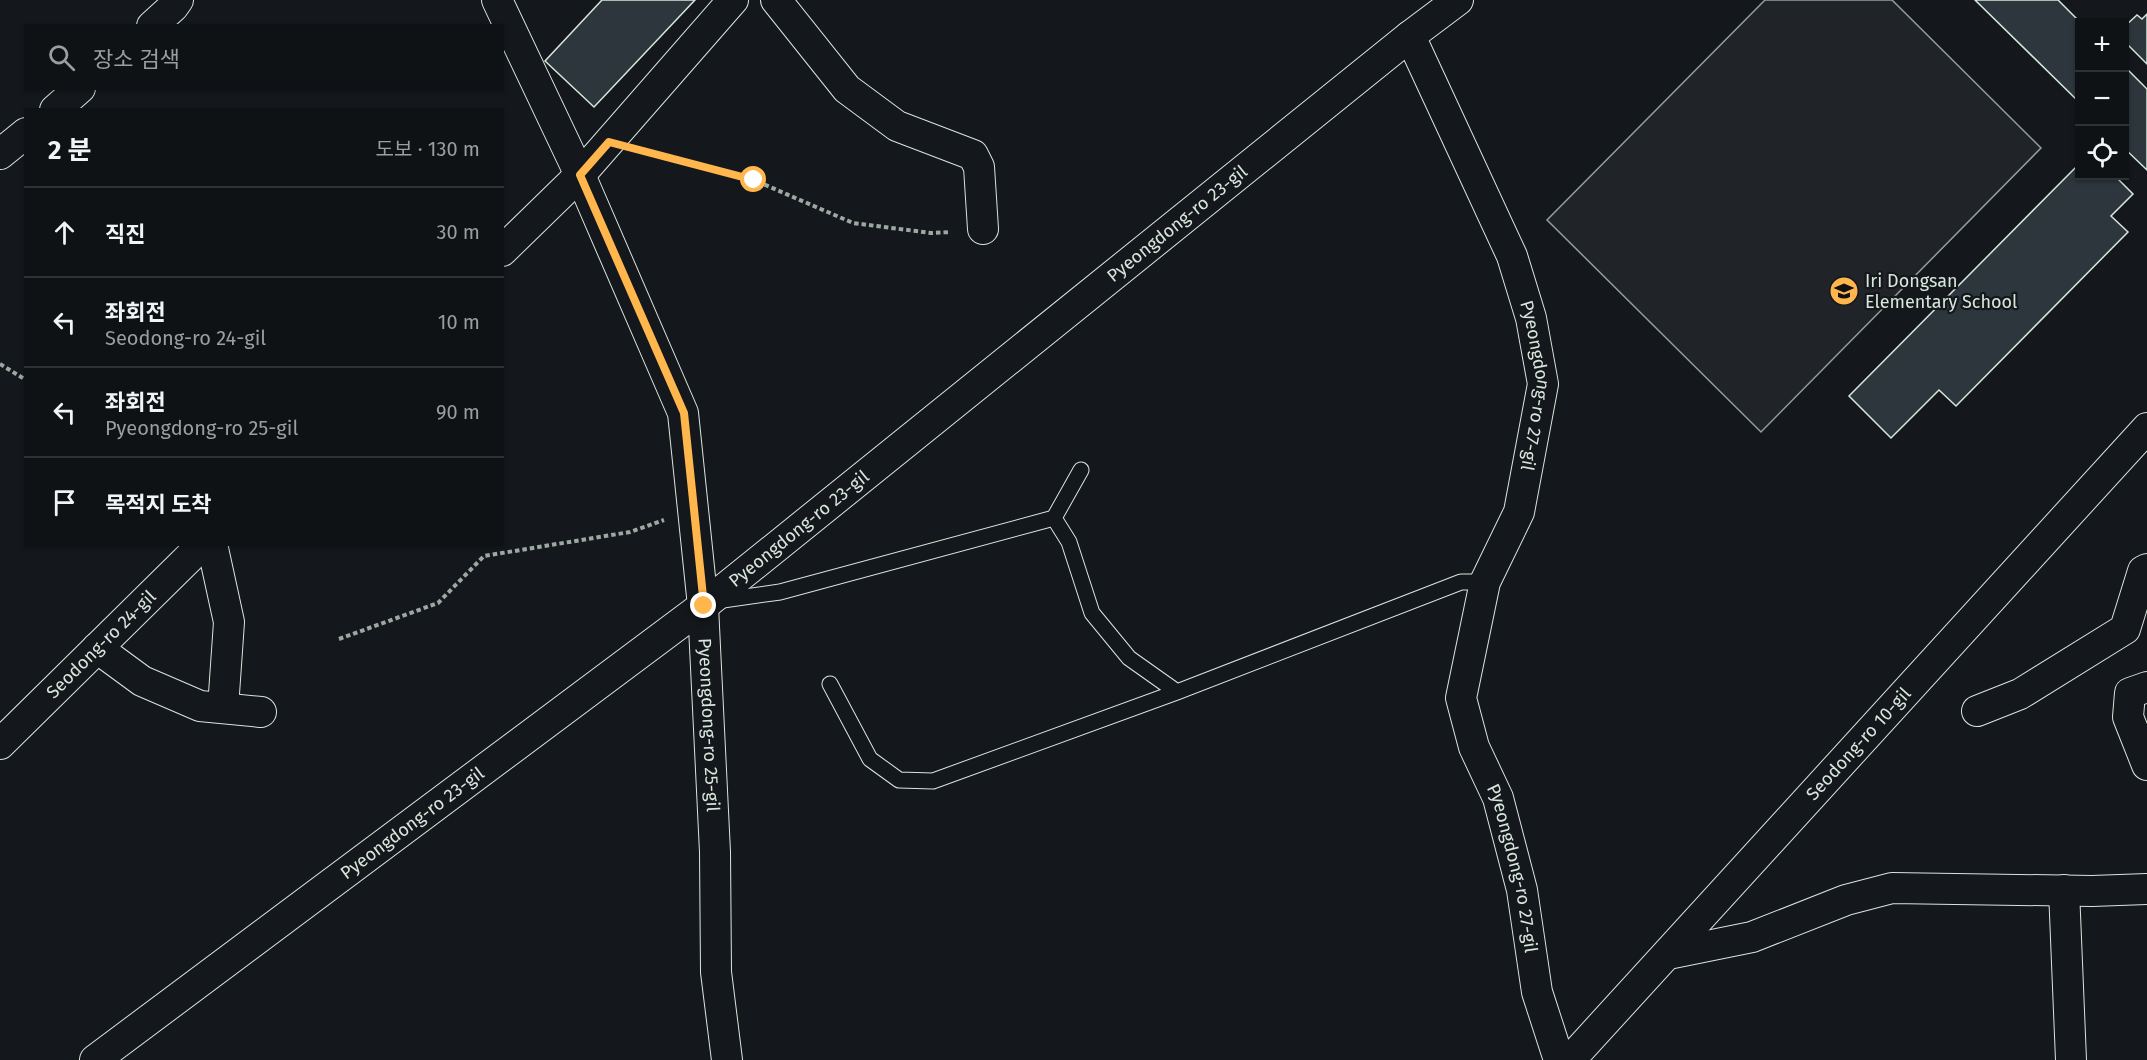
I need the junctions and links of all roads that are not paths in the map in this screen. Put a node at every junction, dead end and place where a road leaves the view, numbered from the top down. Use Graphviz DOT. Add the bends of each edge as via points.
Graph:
graph roads {
  1 [pos="178,0"];
  2 [pos="497,0"];
  3 [pos="733,0"];
  4 [pos="776,0"];
  5 [pos="1458,0"];
  6 [pos="154,24"];
  7 [pos="1410,36"];
  8 [pos="78,90"];
  9 [pos="57,108"];
  10 [pos="24,135"];
  11 [pos="0,154"];
  12 [pos="580,175"];
  13 [pos="983,229"];
  14 [pos="504,249"];
  15 [pos="2147,428"];
  16 [pos="1081,470"];
  17 [pos="1054,519"];
  18 [pos="201,546"];
  19 [pos="212,546"];
  20 [pos="2147,569"];
  21 [pos="1485,582"];
  22 [pos="705,604"];
  23 [pos="97,648"];
  24 [pos="830,684"];
  25 [pos="2147,687"];
  26 [pos="1176,692"];
  27 [pos="223,708"];
  28 [pos="1977,711"];
  29 [pos="261,712"];
  30 [pos="0,744"];
  31 [pos="2147,765"];
  32 [pos="2064,890"];
  33 [pos="2147,890"];
  34 [pos="1668,954"];
  35 [pos="95,1060"];
  36 [pos="727,1060"];
  37 [pos="1559,1060"];
  38 [pos="1570,1060"];
  39 [pos="2071,1060"];
  1 -- 6 [label="street"];
  2 -- 12 [label="street, Pyeongdong-ro 25-gil"];
  3 -- 12 [label="street"];
  4 -- 13 [label="street" via="847,89 897,126 973,155 979,167"];
  5 -- 7 [label="street, Pyeongdong-ro 23-gil"];
  7 -- 21 [label="street, Pyeongdong-ro 27-gil" via="1512,256 1531,318 1543,384 1518,512"];
  7 -- 22 [label="street, Pyeongdong-ro 23-gil"];
  8 -- 9 [label="street"];
  10 -- 11 [label="street"];
  12 -- 14 [label="street"];
  12 -- 22 [label="street, Pyeongdong-ro 25-gil" via="684,413"];
  15 -- 34 [label="street, Seodong-ro 10-gil"];
  16 -- 17 [label="lane"];
  17 -- 22 [label="lane" via="780,592"];
  17 -- 26 [label="lane" via="1069,542 1092,613 1129,658"];
  18 -- 23 [label="street, Seodong-ro 24-gil"];
  19 -- 27 [label="street" via="229,622"];
  20 -- 28 [label="street" via="2143,571 2125,629 2020,694"];
  21 -- 26 [label="lane" via="1461,582"];
  21 -- 37 [label="street, Pyeongdong-ro 27-gil" via="1461,698 1474,747 1498,798 1522,890 1537,992"];
  22 -- 35 [label="street, Pyeongdong-ro 23-gil"];
  22 -- 36 [label="street, Pyeongdong-ro 25-gil" via="716,972"];
  23 -- 27 [label="street" via="142,681 200,706"];
  23 -- 30 [label="street, Seodong-ro 24-gil"];
  24 -- 26 [label="lane" via="870,759 899,780 933,781"];
  25 -- 31 [label="street" via="2130,693 2128,717"];
  27 -- 29 [label="street"];
  32 -- 33 [label="street"];
  32 -- 34 [label="street" via="1892,888 1846,900 1752,937"];
  32 -- 39 [label="street"];
  34 -- 38 [label="street, Seodong-ro 10-gil"];
}
